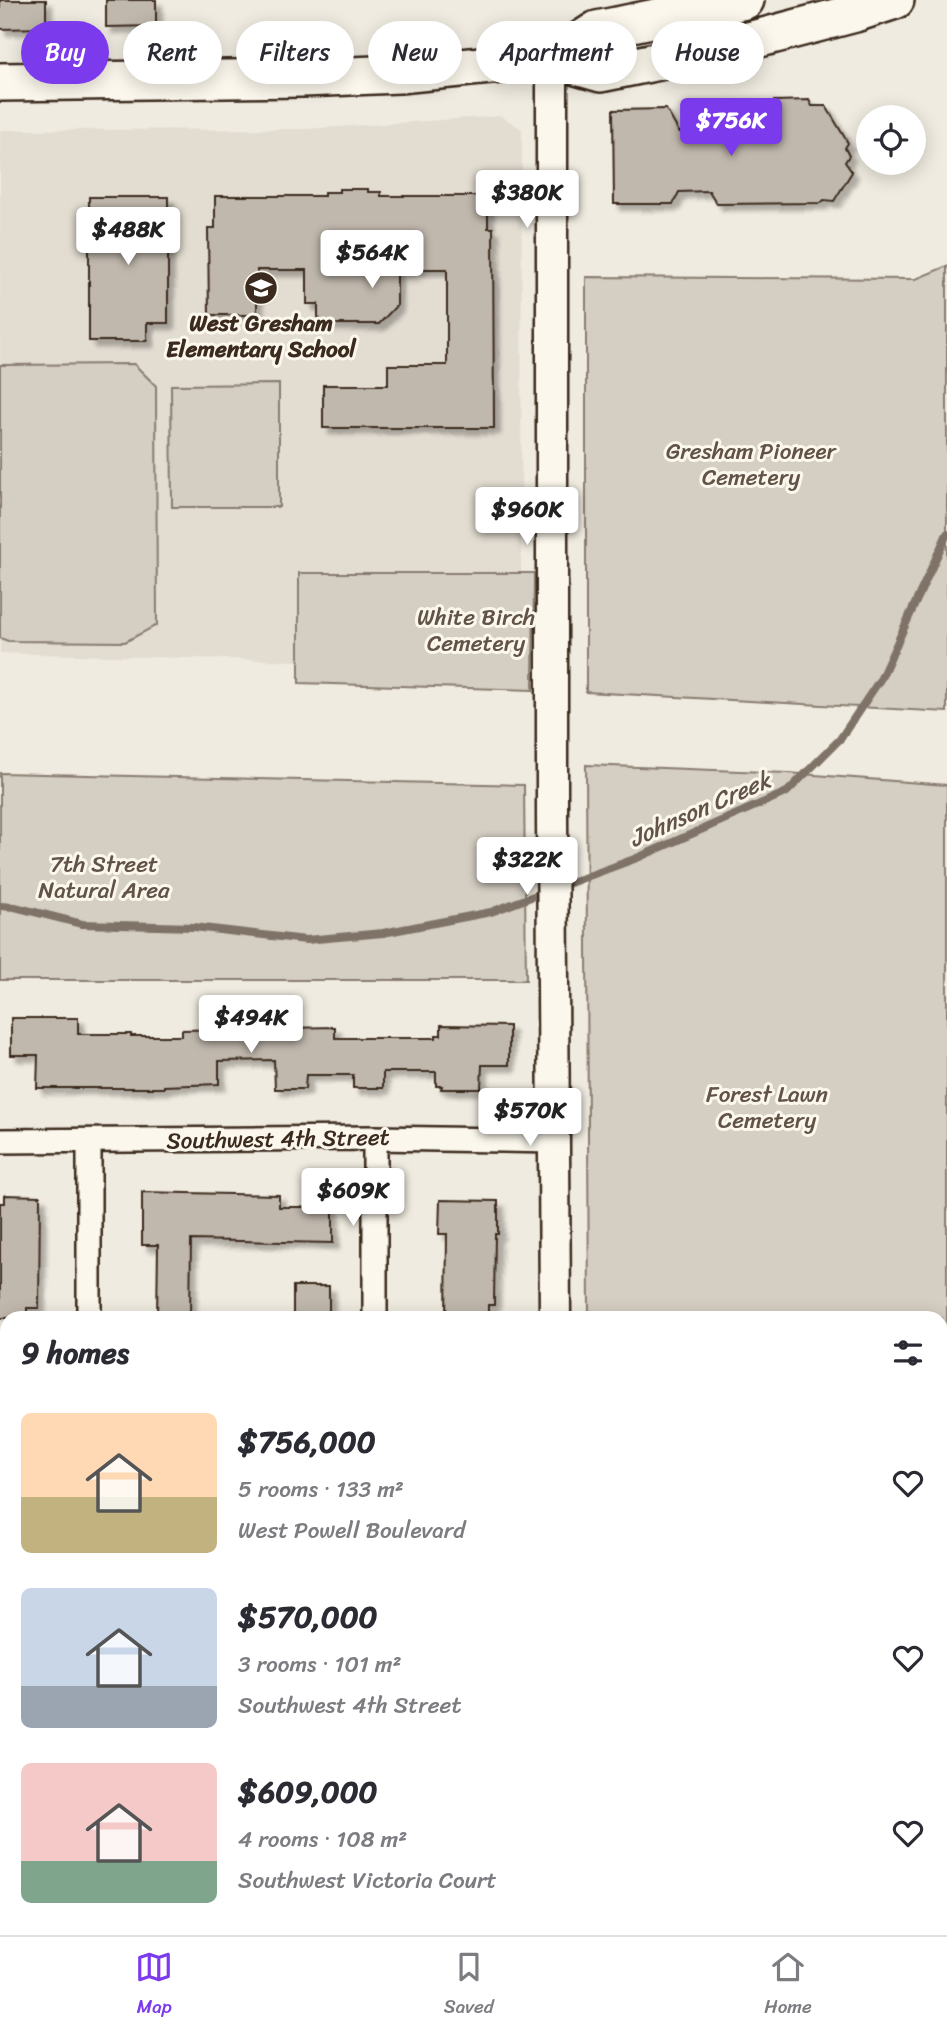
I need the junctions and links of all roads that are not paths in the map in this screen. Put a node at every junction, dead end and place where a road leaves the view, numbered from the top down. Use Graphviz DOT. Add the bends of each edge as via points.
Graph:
graph roads {
  1 [pos="745,0"];
  2 [pos="895,0"];
  3 [pos="637,22"];
  4 [pos="476,66"];
  5 [pos="637,66"];
  6 [pos="0,82"];
  7 [pos="552,84"];
  8 [pos="375,1138"];
  9 [pos="0,1141"];
  10 [pos="89,1141"];
  11 [pos="556,1141"];
  12 [pos="89,1311"];
  13 [pos="375,1311"];
  14 [pos="555,1311"];
  1 -- 3 [label="main road"];
  2 -- 5 [label="main road" via="718,49"];
  4 -- 6 [label="main road" via="303,78"];
  7 -- 11 [label="street"];
  8 -- 10 [label="street, Southwest 4th Street"];
  8 -- 11 [label="street, Southwest 4th Street"];
  8 -- 13 [label="street"];
  9 -- 10 [label="street, Southwest 4th Street"];
  10 -- 12 [label="street"];
  11 -- 14 [label="street"];
}
